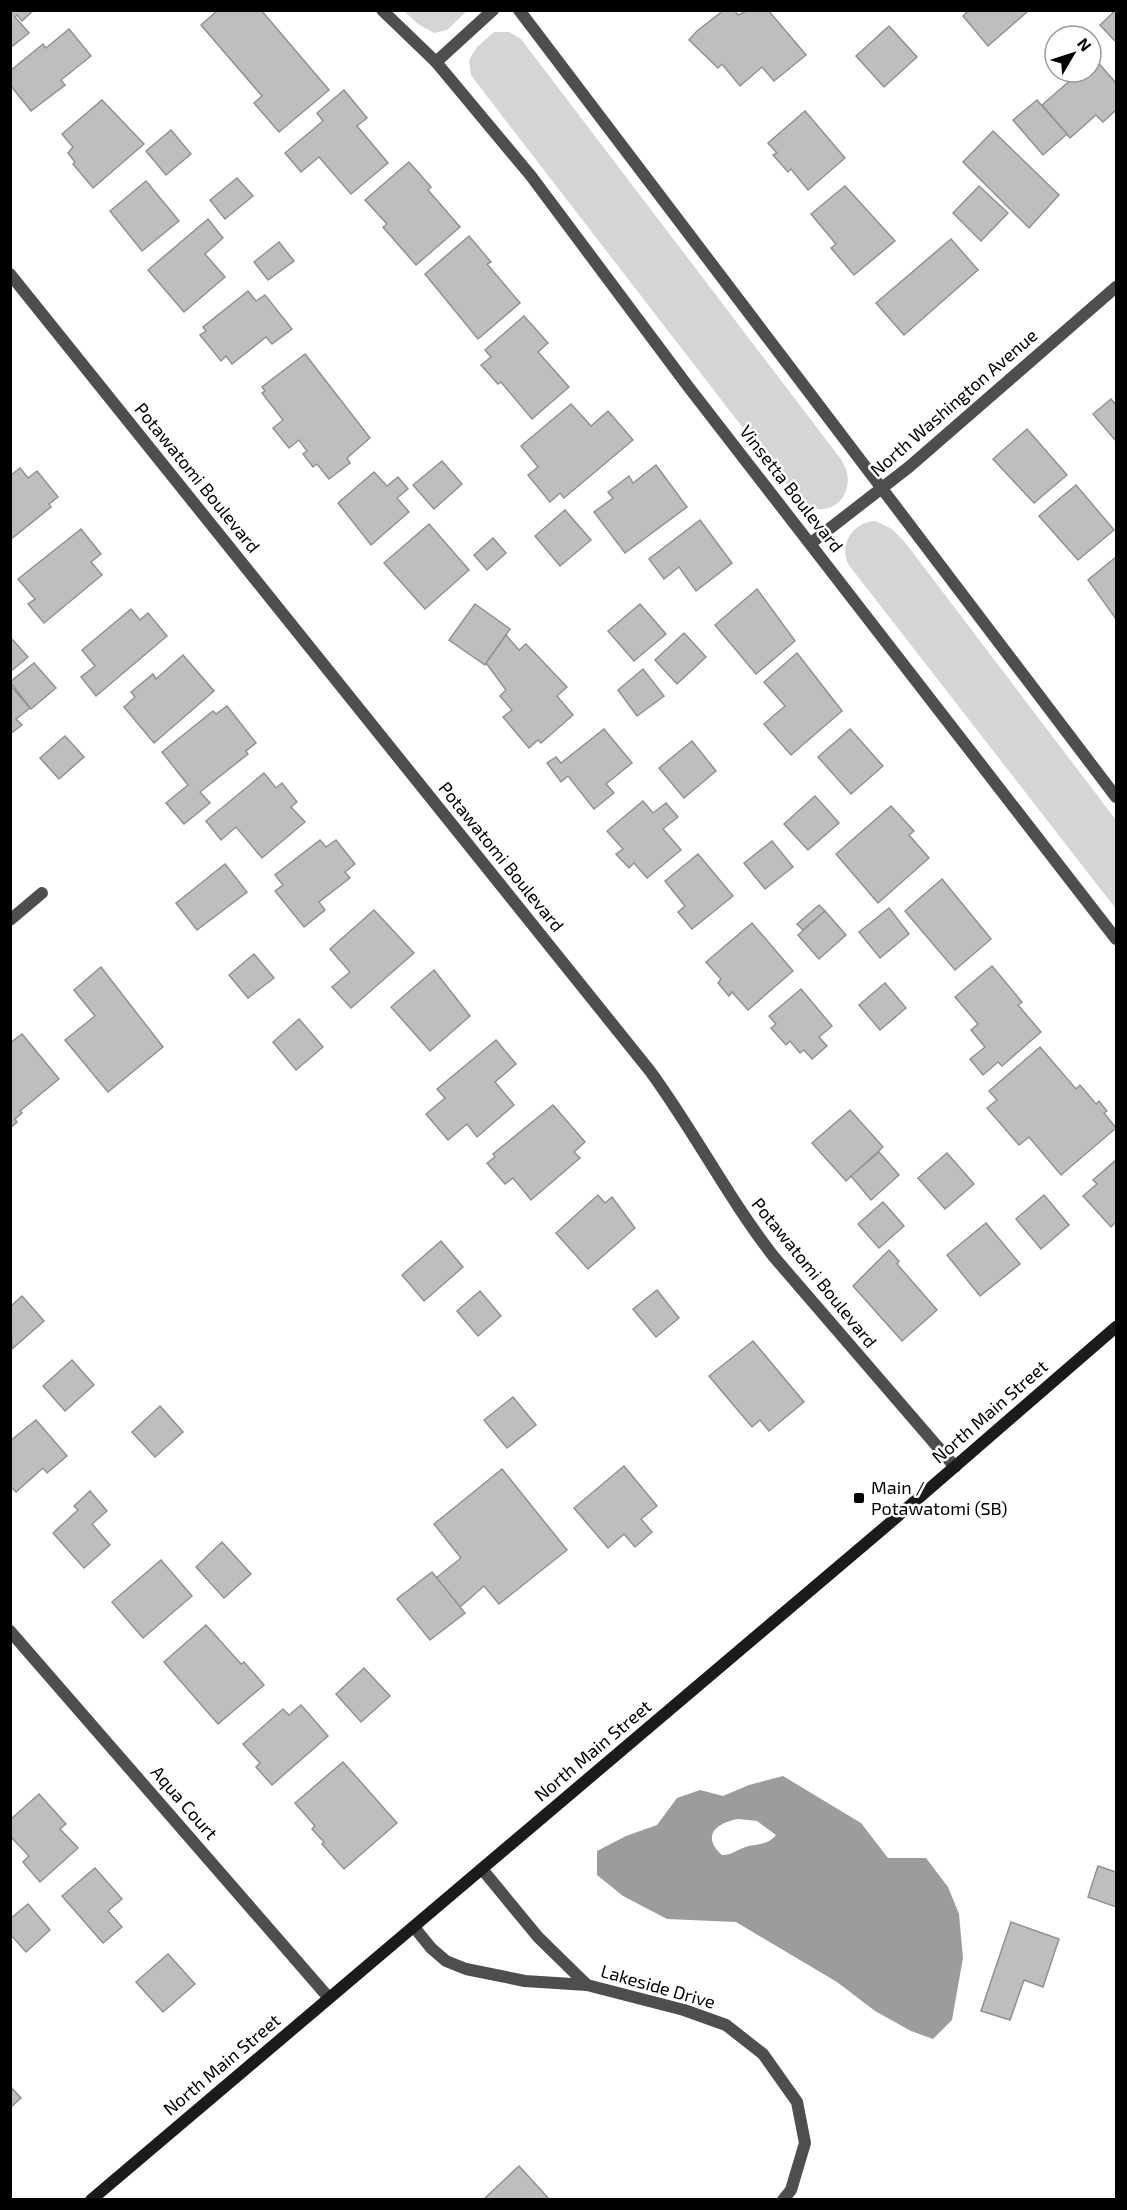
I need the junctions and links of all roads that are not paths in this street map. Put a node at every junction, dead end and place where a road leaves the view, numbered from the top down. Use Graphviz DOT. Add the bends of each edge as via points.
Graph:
graph roads {
  1 [pos="382,10"];
  2 [pos="493,10"];
  3 [pos="519,10"];
  4 [pos="435,63"];
  5 [pos="10,274"];
  6 [pos="1116,287"];
  7 [pos="883,489"];
  8 [pos="811,543"];
  9 [pos="1116,797"];
  10 [pos="42,893"];
  11 [pos="10,920"];
  12 [pos="1116,939"];
  13 [pos="1116,1327"];
  14 [pos="955,1467"];
  15 [pos="10,1631"];
  16 [pos="482,1869"];
  17 [pos="414,1927"];
  18 [pos="587,1985"];
  19 [pos="329,1998"];
  20 [pos="91,2199"];
  21 [pos="783,2199"];
  1 -- 4 [label="street, Vinsetta Boulevard"];
  2 -- 4 [label="street"];
  3 -- 7 [label="street"];
  4 -- 8 [label="street, Vinsetta Boulevard" via="531,177"];
  5 -- 14 [label="street, Potawatomi Boulevard" via="650,1071 748,1225"];
  6 -- 7 [label="street, North Washington Avenue"];
  7 -- 8 [label="street, North Washington Avenue"];
  7 -- 9 [label="street"];
  8 -- 12 [label="street, Vinsetta Boulevard"];
  10 -- 11 [label="street"];
  13 -- 14 [label="main road, North Main Street"];
  14 -- 16 [label="main road, North Main Street"];
  15 -- 19 [label="street, Aqua Court"];
  16 -- 17 [label="main road, North Main Street"];
  16 -- 18 [label="street, Lakeside Drive" via="538,1937"];
  17 -- 18 [label="street, Lakeside Drive" via="446,1961 466,1969 525,1981"];
  17 -- 19 [label="main road, North Main Street"];
  18 -- 21 [label="street, Lakeside Drive" via="726,2025 763,2055 797,2102 805,2143 791,2190"];
  19 -- 20 [label="main road, North Main Street"];
}
